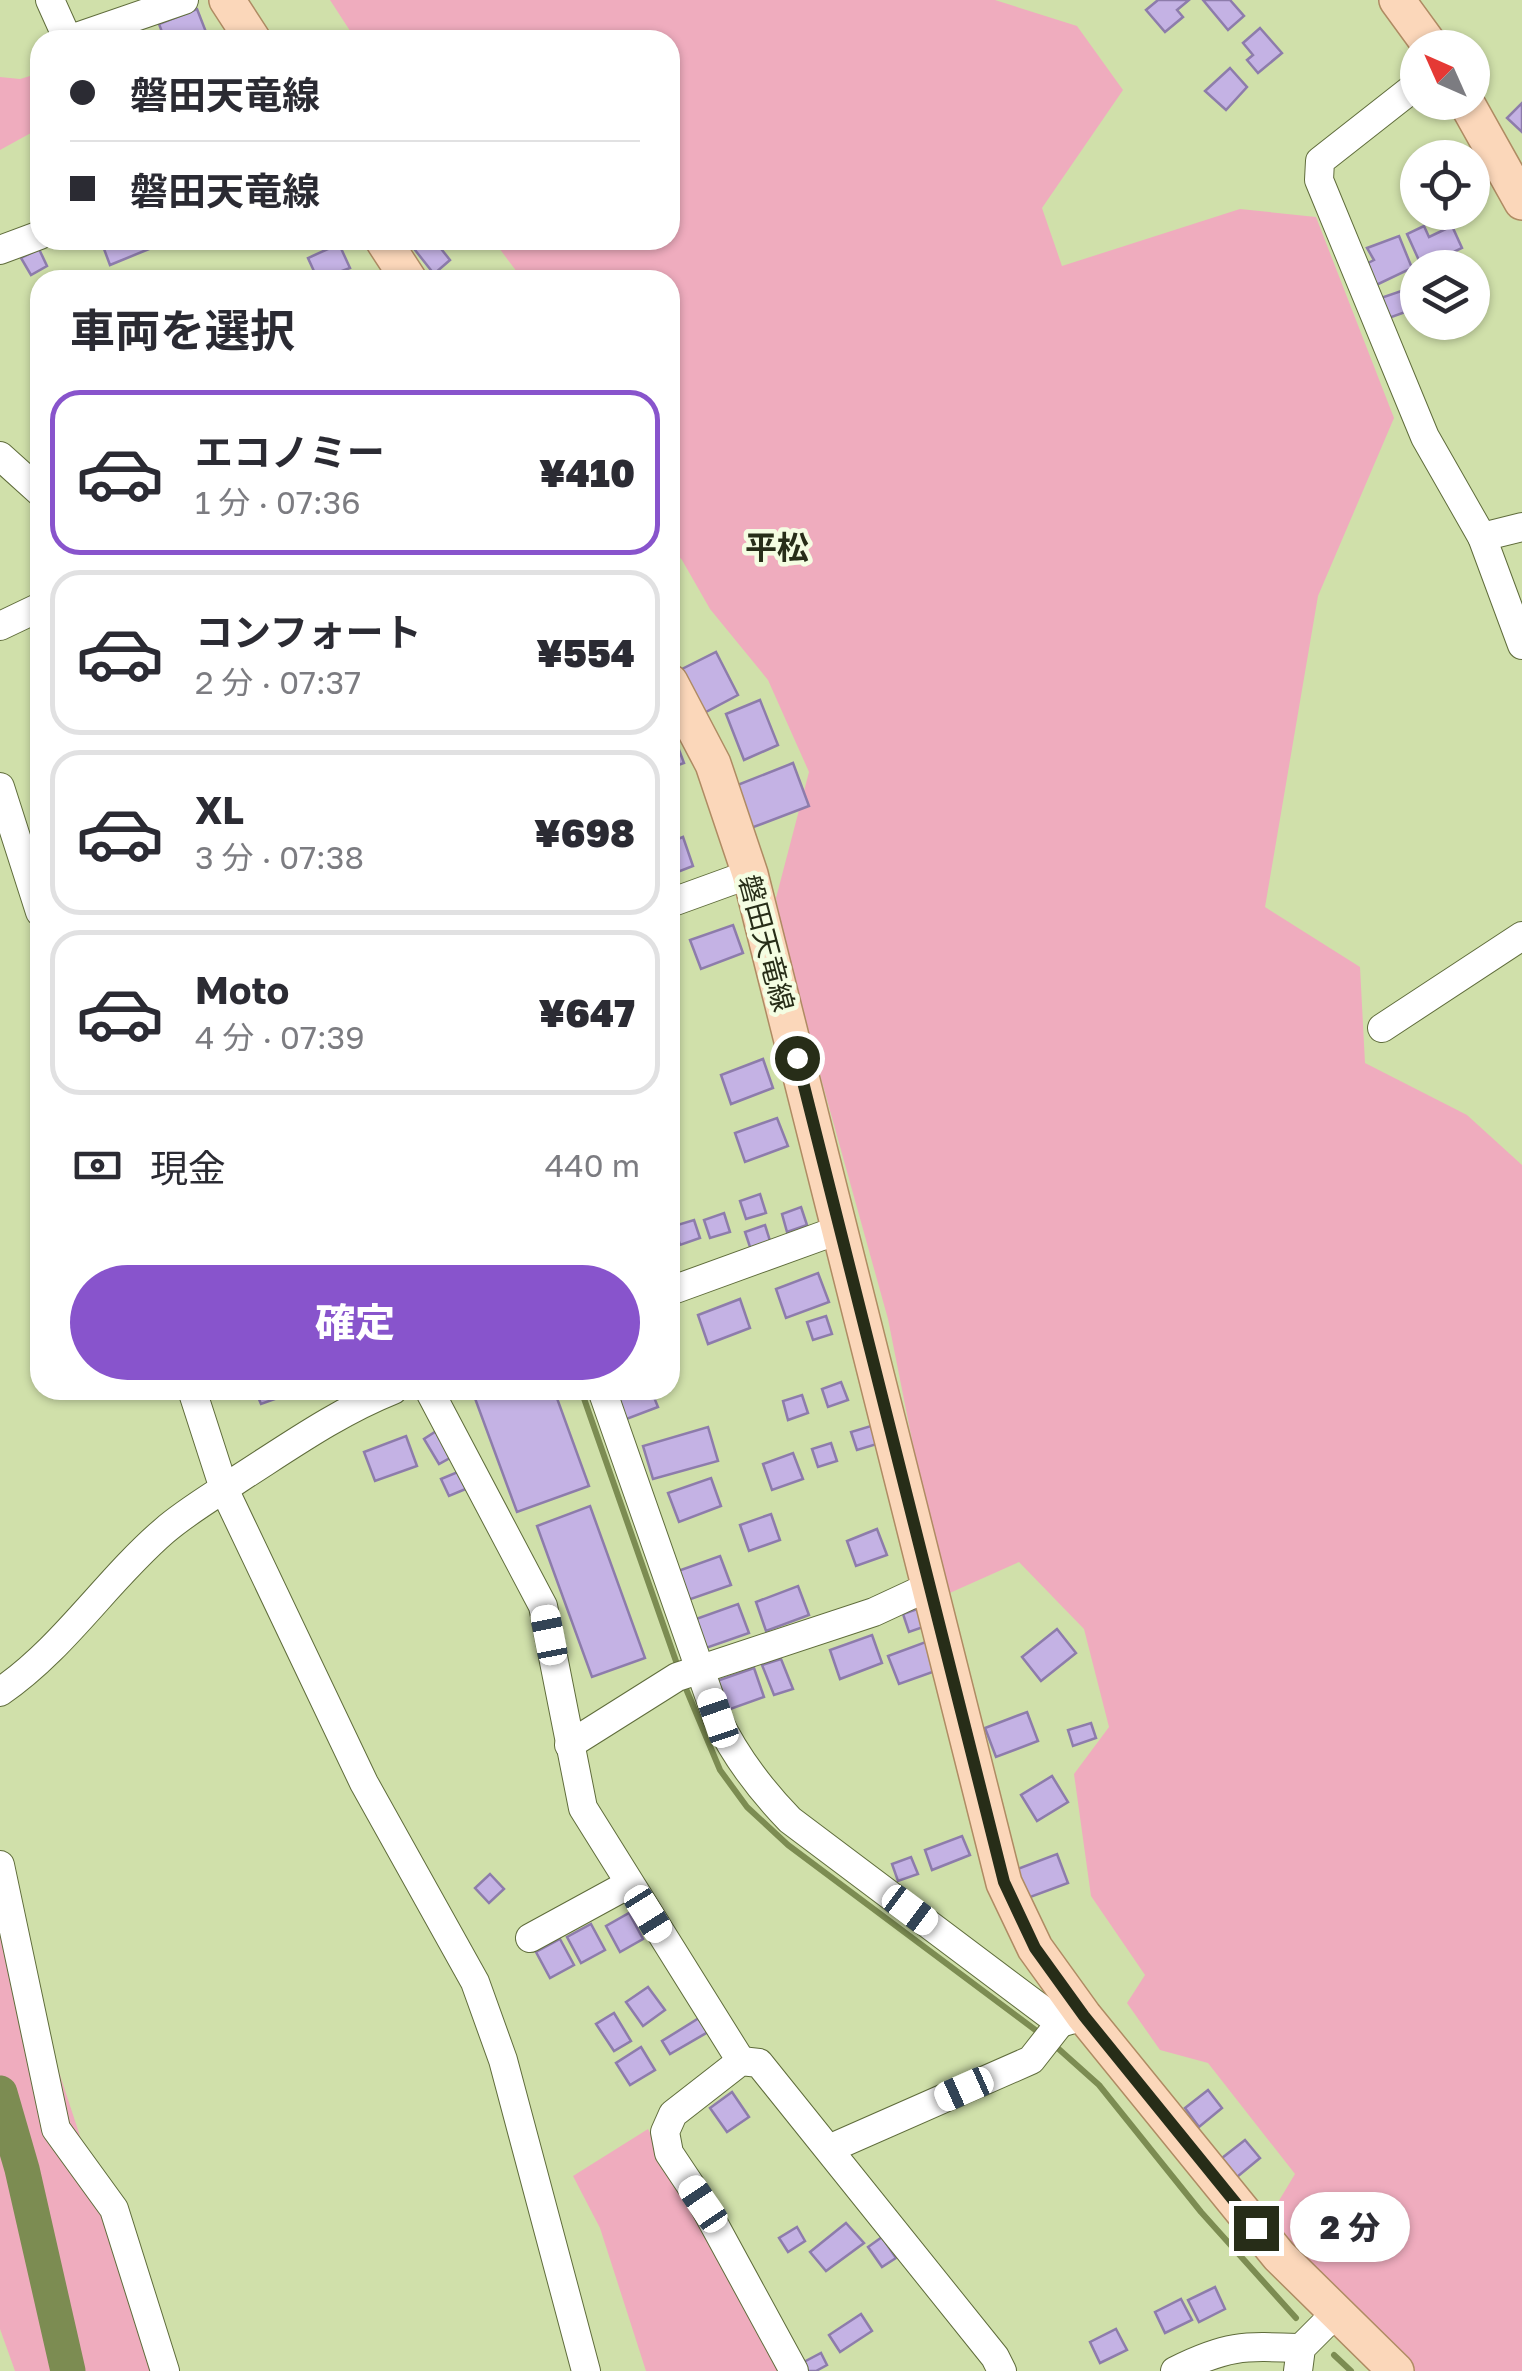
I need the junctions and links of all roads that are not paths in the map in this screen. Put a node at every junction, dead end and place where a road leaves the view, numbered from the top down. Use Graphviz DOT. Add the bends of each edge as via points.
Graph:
graph roads {
  1 [pos="50,0"];
  2 [pos="184,0"];
  3 [pos="228,0"];
  4 [pos="1396,0"];
  5 [pos="64,30"];
  6 [pos="97,30"];
  7 [pos="248,30"];
  8 [pos="1418,30"];
  9 [pos="1400,98"];
  10 [pos="1476,120"];
  11 [pos="1522,202"];
  12 [pos="30,238"];
  13 [pos="0,250"];
  14 [pos="0,456"];
  15 [pos="30,483"];
  16 [pos="1522,527"];
  17 [pos="1482,536"];
  18 [pos="30,612"];
  19 [pos="0,626"];
  20 [pos="1522,645"];
  21 [pos="680,701"];
  22 [pos="0,786"];
  23 [pos="750,874"];
  24 [pos="30,880"];
  25 [pos="680,898"];
  26 [pos="1522,936"];
  27 [pos="1382,1028"];
  28 [pos="840,1230"];
  29 [pos="680,1287"];
  30 [pos="195,1400"];
  31 [pos="368,1400"];
  32 [pos="435,1400"];
  33 [pos="605,1400"];
  34 [pos="224,1489"];
  35 [pos="930,1586"];
  36 [pos="690,1672"];
  37 [pos="0,1692"];
  38 [pos="570,1745"];
  39 [pos="0,1865"];
  40 [pos="629,1884"];
  41 [pos="530,1938"];
  42 [pos="1061,2028"];
  43 [pos="740,2061"];
  44 [pos="830,2148"];
  45 [pos="1335,2314"];
  46 [pos="1299,2360"];
  47 [pos="165,2371"];
  48 [pos="586,2371"];
  49 [pos="794,2371"];
  50 [pos="1002,2371"];
  51 [pos="1176,2371"];
  52 [pos="1396,2371"];
  1 -- 5 [label="street"];
  2 -- 6 [label="street"];
  3 -- 7 [label="main road"];
  4 -- 8 [label="main road"];
  9 -- 17 [label="street" via="1320,161 1319,180 1425,437"];
  10 -- 11 [label="main road"];
  12 -- 13 [label="street"];
  14 -- 15 [label="street"];
  16 -- 17 [label="street"];
  17 -- 20 [label="street"];
  18 -- 19 [label="street"];
  21 -- 23 [label="main road, 磐田天竜線" via="713,764"];
  22 -- 24 [label="street"];
  23 -- 25 [label="street"];
  23 -- 28 [label="main road, 磐田天竜線"];
  26 -- 27 [label="street"];
  28 -- 29 [label="street"];
  28 -- 35 [label="main road, 磐田天竜線"];
  30 -- 34 [label="street"];
  31 -- 34 [label="street"];
  32 -- 38 [label="street" via="543,1606"];
  33 -- 36 [label="street"];
  34 -- 37 [label="street" via="166,1529 66,1637"];
  34 -- 48 [label="street" via="364,1783 475,1982 503,2060"];
  35 -- 36 [label="street" via="874,1612"];
  35 -- 42 [label="main road, 磐田天竜線" via="1004,1882"];
  36 -- 38 [label="street"];
  36 -- 42 [label="street" via="726,1736 790,1820"];
  38 -- 40 [label="street" via="583,1808"];
  39 -- 47 [label="street" via="56,2129 114,2209"];
  40 -- 41 [label="street"];
  40 -- 43 [label="street"];
  42 -- 44 [label="street" via="1031,2060"];
  42 -- 45 [label="main road, 磐田天竜線"];
  43 -- 44 [label="street" via="759,2063"];
  43 -- 49 [label="street" via="673,2114 665,2132 669,2154"];
  44 -- 50 [label="street"];
  45 -- 46 [label="street"];
  45 -- 52 [label="main road, 磐田天竜線"];
  46 -- 51 [label="street" via="1250,2346 1215,2351"];
}
